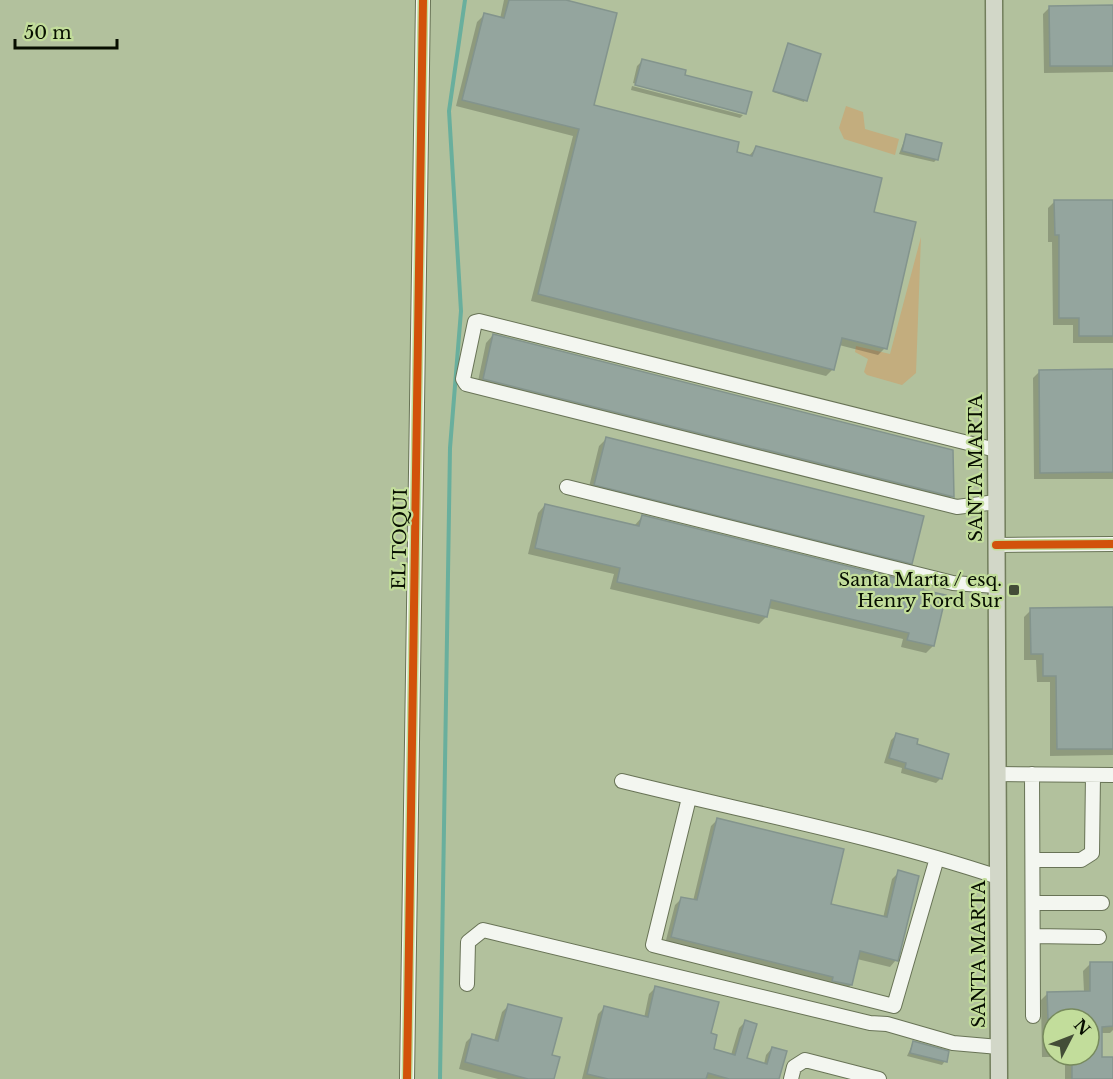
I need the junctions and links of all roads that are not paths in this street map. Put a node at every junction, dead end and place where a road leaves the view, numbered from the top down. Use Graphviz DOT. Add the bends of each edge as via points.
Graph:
graph roads {
  1 [pos="423,0"];
  2 [pos="994,0"];
  3 [pos="996,450"];
  4 [pos="567,487"];
  5 [pos="996,502"];
  6 [pos="1113,544"];
  7 [pos="996,545"];
  8 [pos="996,586"];
  9 [pos="997,774"];
  10 [pos="1032,774"];
  11 [pos="1093,775"];
  12 [pos="1113,775"];
  13 [pos="622,781"];
  14 [pos="689,798"];
  15 [pos="937,858"];
  16 [pos="1032,860"];
  17 [pos="998,877"];
  18 [pos="1033,903"];
  19 [pos="1102,903"];
  20 [pos="1033,936"];
  21 [pos="1099,937"];
  22 [pos="467,984"];
  23 [pos="1033,1016"];
  24 [pos="999,1047"];
  25 [pos="407,1079"];
  26 [pos="791,1079"];
  27 [pos="879,1079"];
  28 [pos="999,1079"];
  1 -- 25 [label="street, EL TOQUI"];
  2 -- 3 [label="main road, SANTA MARTA"];
  3 -- 5 [label="main road, SANTA MARTA"];
  3 -- 5 [label="street" via="479,321 475,322 463,380 466,384 957,507"];
  4 -- 8 [label="street" via="953,583"];
  5 -- 7 [label="main road, SANTA MARTA"];
  6 -- 7 [label="street"];
  7 -- 8 [label="main road, SANTA MARTA"];
  8 -- 9 [label="main road, SANTA MARTA"];
  9 -- 10 [label="street"];
  9 -- 17 [label="main road, SANTA MARTA"];
  10 -- 11 [label="street"];
  10 -- 16 [label="street"];
  11 -- 12 [label="street"];
  11 -- 16 [label="street" via="1093,849 1089,856 1080,860"];
  13 -- 14 [label="street"];
  14 -- 15 [label="street"];
  14 -- 15 [label="street" via="653,945 894,1006"];
  15 -- 17 [label="street"];
  16 -- 18 [label="street"];
  17 -- 24 [label="main road, SANTA MARTA"];
  18 -- 19 [label="street"];
  18 -- 20 [label="street"];
  20 -- 21 [label="street"];
  20 -- 23 [label="street"];
  22 -- 24 [label="street" via="468,942 483,930 887,1024 953,1043"];
  24 -- 28 [label="main road, SANTA MARTA"];
  26 -- 27 [label="street" via="794,1067 805,1060"];
}
